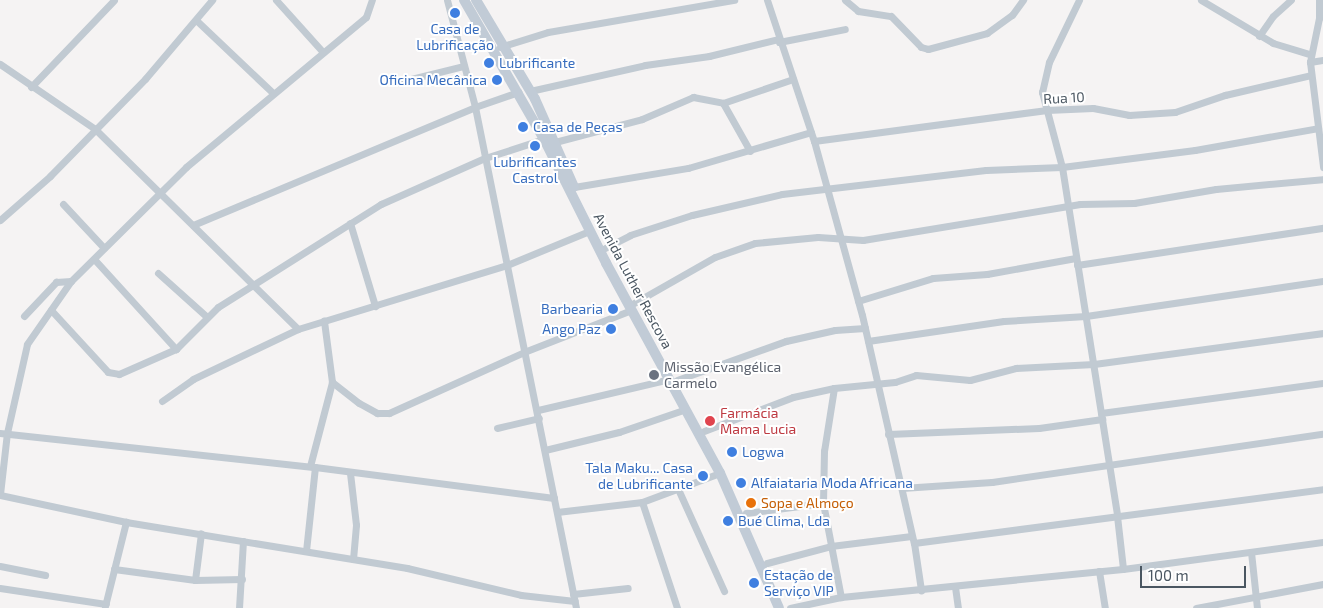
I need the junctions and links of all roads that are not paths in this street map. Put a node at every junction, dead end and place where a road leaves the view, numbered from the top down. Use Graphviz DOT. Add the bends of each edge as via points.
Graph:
graph roads {
  1 [pos="114,0"];
  2 [pos="212,0"];
  3 [pos="276,0"];
  4 [pos="372,0"];
  5 [pos="447,0"];
  6 [pos="464,0"];
  7 [pos="734,0"];
  8 [pos="767,0"];
  9 [pos="845,0"];
  10 [pos="1023,0"];
  11 [pos="1079,0"];
  12 [pos="1201,0"];
  13 [pos="1291,0"];
  14 [pos="1319,0"];
  15 [pos="478,1"];
  16 [pos="1321,18"];
  17 [pos="196,20"];
  18 [pos="845,29"];
  19 [pos="1259,36"];
  20 [pos="779,41"];
  21 [pos="504,46"];
  22 [pos="494,50"];
  23 [pos="322,51"];
  24 [pos="1310,58"];
  25 [pos="1323,60"];
  26 [pos="0,64"];
  27 [pos="463,66"];
  28 [pos="1311,75"];
  29 [pos="793,80"];
  30 [pos="395,83"];
  31 [pos="31,87"];
  32 [pos="530,90"];
  33 [pos="272,92"];
  34 [pos="518,92"];
  35 [pos="723,103"];
  36 [pos="475,107"];
  37 [pos="1320,108"];
  38 [pos="1047,110"];
  39 [pos="1318,128"];
  40 [pos="95,129"];
  41 [pos="811,132"];
  42 [pos="544,139"];
  43 [pos="814,141"];
  44 [pos="555,142"];
  45 [pos="750,151"];
  46 [pos="485,158"];
  47 [pos="1062,167"];
  48 [pos="1323,167"];
  49 [pos="1323,179"];
  50 [pos="574,187"];
  51 [pos="827,188"];
  52 [pos="158,194"];
  53 [pos="63,204"];
  54 [pos="1068,207"];
  55 [pos="0,220"];
  56 [pos="350,223"];
  57 [pos="193,225"];
  58 [pos="1323,228"];
  59 [pos="589,232"];
  60 [pos="840,238"];
  61 [pos="104,248"];
  62 [pos="605,248"];
  63 [pos="94,259"];
  64 [pos="1077,262"];
  65 [pos="507,265"];
  66 [pos="158,273"];
  67 [pos="71,281"];
  68 [pos="1323,281"];
  69 [pos="253,282"];
  70 [pos="858,301"];
  71 [pos="376,306"];
  72 [pos="633,306"];
  73 [pos="52,310"];
  74 [pos="24,316"];
  75 [pos="1086,316"];
  76 [pos="207,317"];
  77 [pos="324,321"];
  78 [pos="865,328"];
  79 [pos="298,329"];
  80 [pos="1323,333"];
  81 [pos="868,341"];
  82 [pos="176,349"];
  83 [pos="524,352"];
  84 [pos="1094,364"];
  85 [pos="673,380"];
  86 [pos="332,382"];
  87 [pos="1323,383"];
  88 [pos="878,384"];
  89 [pos="834,388"];
  90 [pos="162,401"];
  91 [pos="686,409"];
  92 [pos="538,414"];
  93 [pos="1102,416"];
  94 [pos="497,428"];
  95 [pos="704,432"];
  96 [pos="4,433"];
  97 [pos="888,434"];
  98 [pos="1323,434"];
  99 [pos="545,450"];
  100 [pos="1109,464"];
  101 [pos="313,467"];
  102 [pos="350,473"];
  103 [pos="720,473"];
  104 [pos="902,488"];
  105 [pos="678,489"];
  106 [pos="1323,489"];
  107 [pos="0,495"];
  108 [pos="554,498"];
  109 [pos="642,502"];
  110 [pos="823,503"];
  111 [pos="557,512"];
  112 [pos="746,513"];
  113 [pos="1118,516"];
  114 [pos="126,522"];
  115 [pos="201,533"];
  116 [pos="912,539"];
  117 [pos="243,540"];
  118 [pos="1323,542"];
  119 [pos="831,546"];
  120 [pos="306,551"];
  121 [pos="1251,552"];
  122 [pos="353,559"];
  123 [pos="767,563"];
  124 [pos="0,566"];
  125 [pos="114,569"];
  126 [pos="1123,569"];
  127 [pos="1099,571"];
  128 [pos="45,575"];
  129 [pos="242,579"];
  130 [pos="195,580"];
  131 [pos="1323,584"];
  132 [pos="0,588"];
  133 [pos="628,588"];
  134 [pos="955,588"];
  135 [pos="921,590"];
  136 [pos="724,591"];
  137 [pos="1255,596"];
  138 [pos="840,597"];
  139 [pos="575,601"];
  140 [pos="105,606"];
  141 [pos="239,608"];
  142 [pos="677,608"];
  143 [pos="779,608"];
  144 [pos="785,608"];
  145 [pos="790,608"];
  146 [pos="958,608"];
  147 [pos="1105,608"];
  148 [pos="1196,608"];
  149 [pos="1258,608"];
  1 -- 31 [label="street"];
  2 -- 17 [label="street"];
  3 -- 23 [label="street"];
  4 -- 23 [label="street" via="366,17"];
  5 -- 27 [label="street"];
  6 -- 22 [label="main road, Avenida Luther Rescova"];
  7 -- 21 [label="street" via="548,32"];
  8 -- 20 [label="street"];
  9 -- 10 [label="street" via="858,11 891,16 921,47 928,48 987,34 1012,15"];
  11 -- 38 [label="street" via="1044,76 1042,92"];
  12 -- 19 [label="street"];
  13 -- 19 [label="street" via="1273,16"];
  14 -- 16 [label="street"];
  15 -- 21 [label="main road, Avenida Luther Rescova"];
  16 -- 24 [label="street"];
  17 -- 33 [label="street"];
  17 -- 40 [label="street" via="145,79"];
  18 -- 20 [label="street"];
  19 -- 24 [label="street"];
  20 -- 29 [label="street"];
  20 -- 32 [label="street"];
  21 -- 22 [label="street"];
  21 -- 32 [label="main road, Avenida Luther Rescova"];
  22 -- 34 [label="main road, Avenida Luther Rescova"];
  23 -- 33 [label="street"];
  24 -- 25 [label="street"];
  24 -- 28 [label="street"];
  26 -- 31 [label="street"];
  27 -- 30 [label="street"];
  27 -- 36 [label="street"];
  28 -- 37 [label="street"];
  28 -- 38 [label="street, Rua 10" via="1225,95 1175,112 1129,116 1093,108"];
  29 -- 35 [label="street"];
  29 -- 41 [label="street"];
  31 -- 40 [label="street"];
  32 -- 44 [label="main road, Avenida Luther Rescova"];
  33 -- 52 [label="street"];
  34 -- 36 [label="street"];
  34 -- 42 [label="main road, Avenida Luther Rescova"];
  35 -- 44 [label="street" via="693,97 658,114"];
  35 -- 45 [label="street"];
  36 -- 46 [label="street"];
  36 -- 57 [label="street"];
  37 -- 39 [label="street"];
  38 -- 43 [label="street, Rua 10"];
  38 -- 47 [label="street"];
  39 -- 47 [label="street" via="1196,150"];
  39 -- 48 [label="street"];
  40 -- 52 [label="street"];
  40 -- 55 [label="street" via="50,176"];
  41 -- 43 [label="street"];
  41 -- 45 [label="street"];
  42 -- 46 [label="street"];
  42 -- 59 [label="main road, Avenida Luther Rescova"];
  43 -- 51 [label="street"];
  44 -- 50 [label="main road, Avenida Luther Rescova"];
  45 -- 50 [label="street" via="688,168"];
  46 -- 56 [label="street" via="394,196"];
  46 -- 65 [label="street"];
  47 -- 51 [label="street" via="986,170"];
  47 -- 54 [label="street"];
  49 -- 54 [label="street" via="1216,189 1134,203"];
  50 -- 62 [label="main road, Avenida Luther Rescova"];
  51 -- 60 [label="street"];
  51 -- 62 [label="street" via="758,199 692,215 630,235"];
  52 -- 57 [label="street"];
  52 -- 61 [label="street"];
  53 -- 61 [label="street"];
  54 -- 60 [label="street" via="864,240"];
  54 -- 64 [label="street"];
  56 -- 69 [label="street"];
  56 -- 71 [label="street"];
  57 -- 69 [label="street"];
  58 -- 64 [label="street"];
  59 -- 65 [label="street"];
  59 -- 72 [label="main road, Avenida Luther Rescova"];
  60 -- 70 [label="street"];
  60 -- 72 [label="street" via="767,241 740,247"];
  61 -- 63 [label="street"];
  62 -- 72 [label="main road, Avenida Luther Rescova"];
  63 -- 67 [label="street"];
  63 -- 82 [label="street"];
  64 -- 70 [label="street" via="933,278"];
  64 -- 75 [label="street"];
  65 -- 71 [label="street"];
  65 -- 83 [label="street"];
  66 -- 76 [label="street"];
  67 -- 73 [label="street"];
  67 -- 74 [label="street" via="56,282"];
  68 -- 75 [label="street"];
  69 -- 76 [label="street"];
  69 -- 79 [label="street"];
  70 -- 78 [label="street"];
  71 -- 77 [label="street"];
  72 -- 83 [label="street"];
  72 -- 85 [label="main road, Avenida Luther Rescova"];
  73 -- 82 [label="street" via="111,373 119,374 147,364"];
  73 -- 96 [label="street" via="28,344"];
  75 -- 81 [label="street" via="1004,322"];
  75 -- 84 [label="street"];
  76 -- 82 [label="street"];
  77 -- 79 [label="street"];
  77 -- 86 [label="street"];
  78 -- 81 [label="street"];
  78 -- 85 [label="street" via="835,330 786,341"];
  79 -- 90 [label="street" via="193,379"];
  80 -- 84 [label="street"];
  81 -- 88 [label="street"];
  83 -- 86 [label="street" via="389,413 377,413"];
  83 -- 92 [label="street"];
  84 -- 88 [label="street" via="1016,368 970,380 922,374"];
  84 -- 93 [label="street"];
  85 -- 91 [label="main road, Avenida Luther Rescova"];
  85 -- 92 [label="street"];
  85 -- 95 [label="main road, Avenida Luther Rescova"];
  86 -- 101 [label="street"];
  87 -- 93 [label="street"];
  88 -- 89 [label="street"];
  88 -- 97 [label="street"];
  89 -- 95 [label="street" via="784,400"];
  89 -- 110 [label="street" via="824,451"];
  91 -- 99 [label="street" via="619,432"];
  91 -- 103 [label="main road, Avenida Luther Rescova"];
  92 -- 94 [label="street"];
  92 -- 99 [label="street"];
  93 -- 97 [label="street" via="1039,428"];
  93 -- 100 [label="street"];
  95 -- 112 [label="main road, Avenida Luther Rescova"];
  96 -- 101 [label="street"];
  96 -- 107 [label="street"];
  97 -- 104 [label="street"];
  98 -- 100 [label="street"];
  99 -- 108 [label="street"];
  100 -- 104 [label="street" via="992,482"];
  100 -- 113 [label="street"];
  101 -- 102 [label="street"];
  101 -- 120 [label="street"];
  102 -- 108 [label="street"];
  102 -- 122 [label="street" via="356,524"];
  103 -- 105 [label="street"];
  103 -- 143 [label="main road, Avenida Luther Rescova"];
  104 -- 116 [label="street"];
  105 -- 109 [label="street"];
  105 -- 136 [label="street"];
  106 -- 113 [label="street"];
  107 -- 114 [label="street"];
  108 -- 111 [label="street"];
  109 -- 111 [label="street"];
  109 -- 142 [label="street"];
  110 -- 112 [label="street"];
  110 -- 119 [label="street"];
  111 -- 139 [label="street"];
  112 -- 123 [label="main road, Avenida Luther Rescova"];
  113 -- 116 [label="street"];
  113 -- 126 [label="street"];
  114 -- 115 [label="street"];
  114 -- 125 [label="street"];
  115 -- 117 [label="street"];
  115 -- 130 [label="street"];
  116 -- 119 [label="street"];
  116 -- 135 [label="street"];
  117 -- 120 [label="street"];
  117 -- 129 [label="street"];
  118 -- 121 [label="street"];
  119 -- 123 [label="street"];
  119 -- 138 [label="street"];
  120 -- 122 [label="street"];
  121 -- 126 [label="street"];
  121 -- 137 [label="street"];
  122 -- 139 [label="street" via="512,594"];
  123 -- 144 [label="main road, Avenida Luther Rescova"];
  124 -- 128 [label="street"];
  125 -- 130 [label="street"];
  125 -- 140 [label="street"];
  126 -- 127 [label="street"];
  127 -- 134 [label="street"];
  127 -- 147 [label="street"];
  129 -- 130 [label="street"];
  129 -- 141 [label="street"];
  131 -- 137 [label="street"];
  132 -- 140 [label="street"];
  133 -- 139 [label="street"];
  134 -- 135 [label="street"];
  134 -- 146 [label="street"];
  135 -- 138 [label="street"];
  137 -- 148 [label="street"];
  137 -- 149 [label="street"];
  138 -- 145 [label="street"];
}
